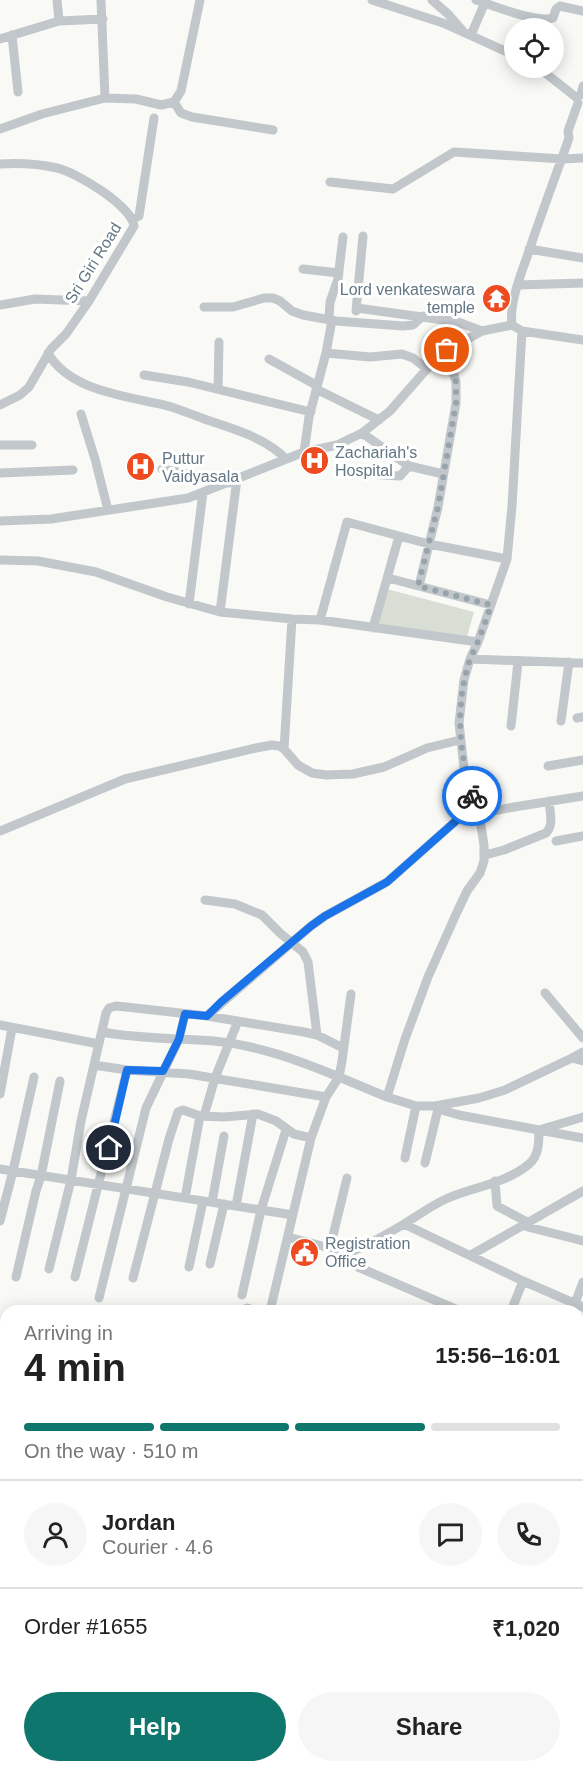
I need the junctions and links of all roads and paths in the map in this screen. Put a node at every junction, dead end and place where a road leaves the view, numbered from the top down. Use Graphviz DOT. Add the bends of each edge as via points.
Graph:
graph roads {
  1 [pos="57,0"];
  2 [pos="101,0"];
  3 [pos="200,0"];
  4 [pos="372,0"];
  5 [pos="432,0"];
  6 [pos="482,1"];
  7 [pos="583,11"];
  8 [pos="103,19"];
  9 [pos="59,21"];
  10 [pos="468,34"];
  11 [pos="12,35"];
  12 [pos="0,39"];
  13 [pos="504,50"];
  14 [pos="553,78"];
  15 [pos="18,93"];
  16 [pos="105,98"];
  17 [pos="581,98"];
  18 [pos="174,102"];
  19 [pos="154,118"];
  20 [pos="0,129"];
  21 [pos="273,130"];
  22 [pos="583,158"];
  23 [pos="562,159"];
  24 [pos="0,164"];
  25 [pos="330,182"];
  26 [pos="133,219"];
  27 [pos="363,236"];
  28 [pos="343,237"];
  29 [pos="529,249"];
  30 [pos="583,258"];
  31 [pos="303,269"];
  32 [pos="339,273"];
  33 [pos="583,283"];
  34 [pos="518,285"];
  35 [pos="89,301"];
  36 [pos="0,305"];
  37 [pos="204,307"];
  38 [pos="357,308"];
  39 [pos="423,316"];
  40 [pos="330,320"];
  41 [pos="354,321"];
  42 [pos="512,325"];
  43 [pos="482,331"];
  44 [pos="522,331"];
  45 [pos="583,340"];
  46 [pos="219,342"];
  47 [pos="447,350"];
  48 [pos="48,353"];
  49 [pos="326,353"];
  50 [pos="269,359"];
  51 [pos="427,369"];
  52 [pos="144,375"];
  53 [pos="316,387"];
  54 [pos="218,389"];
  55 [pos="0,405"];
  56 [pos="311,412"];
  57 [pos="81,414"];
  58 [pos="379,420"];
  59 [pos="362,433"];
  60 [pos="0,445"];
  61 [pos="32,445"];
  62 [pos="304,452"];
  63 [pos="286,459"];
  64 [pos="409,466"];
  65 [pos="162,469"];
  66 [pos="73,470"];
  67 [pos="353,472"];
  68 [pos="0,473"];
  69 [pos="443,474"];
  70 [pos="233,481"];
  71 [pos="203,492"];
  72 [pos="108,510"];
  73 [pos="0,521"];
  74 [pos="399,536"];
  75 [pos="429,544"];
  76 [pos="507,559"];
  77 [pos="0,560"];
  78 [pos="388,578"];
  79 [pos="418,586"];
  80 [pos="189,604"];
  81 [pos="491,605"];
  82 [pos="220,612"];
  83 [pos="292,620"];
  84 [pos="320,620"];
  85 [pos="373,628"];
  86 [pos="478,642"];
  87 [pos="470,659"];
  88 [pos="518,662"];
  89 [pos="568,662"];
  90 [pos="583,663"];
  91 [pos="561,721"];
  92 [pos="511,726"];
  93 [pos="460,740"];
  94 [pos="284,749"];
  95 [pos="583,760"];
  96 [pos="548,766"];
  97 [pos="583,796"];
  98 [pos="549,801"];
  99 [pos="475,804"];
  100 [pos="478,814"];
  101 [pos="0,831"];
  102 [pos="583,837"];
  103 [pos="556,841"];
  104 [pos="485,855"];
  105 [pos="205,900"];
  106 [pos="292,943"];
  107 [pos="545,993"];
  108 [pos="351,994"];
  109 [pos="185,1014"];
  110 [pos="207,1016"];
  111 [pos="238,1021"];
  112 [pos="0,1025"];
  113 [pos="12,1028"];
  114 [pos="102,1032"];
  115 [pos="317,1035"];
  116 [pos="583,1038"];
  117 [pos="179,1039"];
  118 [pos="229,1043"];
  119 [pos="99,1044"];
  120 [pos="343,1048"];
  121 [pos="583,1052"];
  122 [pos="572,1058"];
  123 [pos="583,1061"];
  124 [pos="94,1065"];
  125 [pos="127,1070"];
  126 [pos="163,1071"];
  127 [pos="33,1077"];
  128 [pos="339,1077"];
  129 [pos="215,1078"];
  130 [pos="60,1081"];
  131 [pos="0,1094"];
  132 [pos="326,1097"];
  133 [pos="387,1097"];
  134 [pos="416,1106"];
  135 [pos="436,1107"];
  136 [pos="253,1114"];
  137 [pos="202,1116"];
  138 [pos="583,1117"];
  139 [pos="286,1130"];
  140 [pos="539,1130"];
  141 [pos="224,1136"];
  142 [pos="311,1138"];
  143 [pos="583,1138"];
  144 [pos="405,1158"];
  145 [pos="425,1163"];
  146 [pos="0,1169"];
  147 [pos="13,1171"];
  148 [pos="41,1176"];
  149 [pos="347,1178"];
  150 [pos="71,1180"];
  151 [pos="495,1181"];
  152 [pos="99,1185"];
  153 [pos="127,1189"];
  154 [pos="155,1193"];
  155 [pos="582,1194"];
  156 [pos="184,1198"];
  157 [pos="207,1201"];
  158 [pos="224,1204"];
  159 [pos="236,1206"];
  160 [pos="261,1210"];
  161 [pos="293,1215"];
  162 [pos="0,1221"];
  163 [pos="404,1224"];
  164 [pos="527,1225"];
  165 [pos="288,1237"];
  166 [pos="583,1241"];
  167 [pos="330,1248"];
  168 [pos="342,1256"];
  169 [pos="471,1256"];
  170 [pos="210,1264"];
  171 [pos="189,1267"];
  172 [pos="49,1269"];
  173 [pos="16,1277"];
  174 [pos="75,1277"];
  175 [pos="133,1278"];
  176 [pos="523,1281"];
  177 [pos="583,1282"];
  178 [pos="242,1295"];
  179 [pos="99,1298"];
  180 [pos="271,1305"];
  181 [pos="440,1305"];
  182 [pos="513,1305"];
  183 [pos="573,1305"];
  184 [pos="577,1305"];
  1 -- 9 [label="street"];
  2 -- 8 [label="street"];
  3 -- 18 [label="street" via="181,91"];
  4 -- 10 [label="street"];
  5 -- 10 [label="street"];
  6 -- 7 [label="street" via="548,19 560,6"];
  6 -- 10 [label="street"];
  8 -- 9 [label="street"];
  8 -- 16 [label="street"];
  9 -- 11 [label="street"];
  10 -- 13 [label="street"];
  11 -- 12 [label="street"];
  11 -- 15 [label="street"];
  14 -- 17 [label="street"];
  16 -- 18 [label="street" via="161,105"];
  16 -- 20 [label="street"];
  17 -- 23 [label="street" via="574,132"];
  18 -- 21 [label="street" via="181,113 192,117"];
  19 -- 26 [label="street" via="139,216"];
  22 -- 23 [label="street"];
  23 -- 25 [label="street" via="454,152 393,189"];
  23 -- 29 [label="street"];
  24 -- 26 [label="street, Sri Giri Road" via="44,166 68,172 124,208"];
  26 -- 35 [label="street, Sri Giri Road" via="126,240"];
  27 -- 38 [label="street"];
  28 -- 32 [label="street"];
  29 -- 30 [label="street"];
  29 -- 34 [label="street"];
  31 -- 32 [label="street"];
  32 -- 40 [label="street" via="330,302"];
  33 -- 34 [label="street"];
  34 -- 42 [label="street"];
  35 -- 36 [label="street" via="34,299"];
  35 -- 48 [label="street, Sri Giri Road"];
  37 -- 40 [label="street" via="233,307 273,298 292,311"];
  38 -- 39 [label="street"];
  38 -- 41 [label="street"];
  39 -- 41 [label="street" via="408,326"];
  39 -- 43 [label="street"];
  40 -- 41 [label="street"];
  40 -- 49 [label="street"];
  42 -- 43 [label="street"];
  42 -- 44 [label="street"];
  43 -- 47 [label="street"];
  44 -- 45 [label="street"];
  44 -- 76 [label="street"];
  46 -- 54 [label="street"];
  47 -- 51 [label="street"];
  47 -- 69 [label="street" via="456,382 456,403"];
  48 -- 55 [label="street, Sri Giri Road" via="29,387"];
  48 -- 63 [label="street" via="66,373 89,386 171,407 241,431 279,451"];
  49 -- 51 [label="street" via="370,357 402,354"];
  49 -- 53 [label="street"];
  50 -- 53 [label="street"];
  51 -- 58 [label="street"];
  52 -- 54 [label="street"];
  53 -- 56 [label="street"];
  53 -- 58 [label="street"];
  54 -- 56 [label="street"];
  56 -- 62 [label="street"];
  57 -- 72 [label="street"];
  58 -- 59 [label="street"];
  59 -- 62 [label="street" via="337,445"];
  59 -- 64 [label="street"];
  60 -- 61 [label="street"];
  62 -- 63 [label="street"];
  63 -- 70 [label="street"];
  64 -- 67 [label="street" via="400,476"];
  64 -- 69 [label="street"];
  65 -- 70 [label="street"];
  66 -- 68 [label="street"];
  69 -- 75 [label="street"];
  70 -- 71 [label="street"];
  70 -- 82 [label="street"];
  71 -- 72 [label="street" via="188,498"];
  71 -- 80 [label="street"];
  72 -- 73 [label="street" via="51,519"];
  74 -- 75 [label="street"];
  74 -- 78 [label="street"];
  74 -- 84 [label="street" via="347,522"];
  75 -- 76 [label="street"];
  75 -- 79 [label="street"];
  76 -- 81 [label="street"];
  77 -- 80 [label="street" via="38,561 96,572"];
  78 -- 79 [label="street"];
  78 -- 85 [label="street"];
  79 -- 81 [label="street"];
  80 -- 82 [label="street"];
  81 -- 86 [label="street"];
  82 -- 83 [label="street"];
  83 -- 84 [label="street"];
  83 -- 94 [label="street"];
  84 -- 85 [label="street"];
  85 -- 86 [label="street"];
  86 -- 87 [label="street"];
  87 -- 88 [label="street"];
  87 -- 93 [label="street" via="462,697"];
  88 -- 89 [label="street"];
  88 -- 92 [label="street"];
  89 -- 90 [label="street"];
  89 -- 91 [label="street"];
  93 -- 94 [label="street" via="427,748 384,768 335,775 312,773 298,765"];
  93 -- 99 [label="street"];
  94 -- 101 [label="street" via="272,745 125,779"];
  95 -- 96 [label="street"];
  97 -- 98 [label="street"];
  98 -- 100 [label="street"];
  98 -- 104 [label="street" via="550,830"];
  99 -- 100 [label="street"];
  99 -- 106 [label="street" via="387,882 325,916"];
  100 -- 104 [label="street"];
  102 -- 103 [label="street"];
  104 -- 133 [label="street" via="480,873 467,891 428,977"];
  105 -- 106 [label="street" via="235,904 262,915"];
  106 -- 110 [label="street"];
  106 -- 115 [label="street" via="306,957"];
  107 -- 116 [label="street"];
  108 -- 120 [label="street"];
  109 -- 110 [label="street"];
  109 -- 114 [label="street" via="116,1006 109,1008"];
  109 -- 117 [label="street"];
  110 -- 111 [label="street"];
  111 -- 115 [label="street"];
  111 -- 118 [label="street"];
  112 -- 113 [label="street"];
  113 -- 119 [label="street"];
  113 -- 131 [label="street"];
  114 -- 117 [label="street"];
  114 -- 119 [label="street"];
  115 -- 120 [label="street"];
  117 -- 118 [label="street"];
  117 -- 126 [label="street"];
  118 -- 128 [label="street" via="282,1055"];
  118 -- 129 [label="street"];
  119 -- 124 [label="street"];
  120 -- 128 [label="street"];
  121 -- 122 [label="street"];
  122 -- 123 [label="street"];
  122 -- 135 [label="street" via="505,1090"];
  124 -- 125 [label="street"];
  124 -- 150 [label="street"];
  125 -- 126 [label="street"];
  125 -- 152 [label="street"];
  126 -- 129 [label="street"];
  126 -- 153 [label="street" via="146,1108"];
  127 -- 147 [label="street"];
  128 -- 132 [label="street"];
  128 -- 133 [label="street"];
  129 -- 132 [label="street"];
  129 -- 137 [label="street"];
  130 -- 148 [label="street"];
  132 -- 142 [label="street"];
  133 -- 134 [label="street"];
  134 -- 135 [label="street"];
  134 -- 144 [label="street"];
  135 -- 140 [label="street"];
  135 -- 145 [label="street"];
  136 -- 137 [label="street"];
  136 -- 139 [label="street" via="276,1121"];
  136 -- 159 [label="street"];
  137 -- 154 [label="street" via="183,1110 176,1114"];
  137 -- 156 [label="street"];
  138 -- 140 [label="street"];
  139 -- 142 [label="street"];
  139 -- 160 [label="street"];
  140 -- 143 [label="street"];
  140 -- 151 [label="street" via="531,1163"];
  141 -- 157 [label="street"];
  142 -- 161 [label="street"];
  146 -- 147 [label="street"];
  147 -- 148 [label="street"];
  147 -- 162 [label="street"];
  148 -- 150 [label="street"];
  148 -- 173 [label="street"];
  149 -- 167 [label="street"];
  150 -- 152 [label="street"];
  150 -- 172 [label="street"];
  151 -- 163 [label="street" via="434,1205"];
  151 -- 164 [label="street" via="497,1206"];
  152 -- 153 [label="street"];
  152 -- 174 [label="street"];
  153 -- 154 [label="street"];
  153 -- 179 [label="street"];
  154 -- 156 [label="street"];
  154 -- 175 [label="street"];
  155 -- 164 [label="street"];
  156 -- 157 [label="street"];
  157 -- 158 [label="street"];
  157 -- 171 [label="street"];
  158 -- 159 [label="street"];
  158 -- 170 [label="street"];
  159 -- 160 [label="street"];
  160 -- 161 [label="street"];
  160 -- 178 [label="street"];
  161 -- 165 [label="street"];
  163 -- 168 [label="street"];
  163 -- 169 [label="street"];
  164 -- 166 [label="street"];
  164 -- 169 [label="street"];
  165 -- 167 [label="street"];
  165 -- 180 [label="street"];
  167 -- 168 [label="street"];
  168 -- 181 [label="street"];
  169 -- 176 [label="street"];
  176 -- 182 [label="street"];
  176 -- 183 [label="street"];
  177 -- 184 [label="street"];
}
